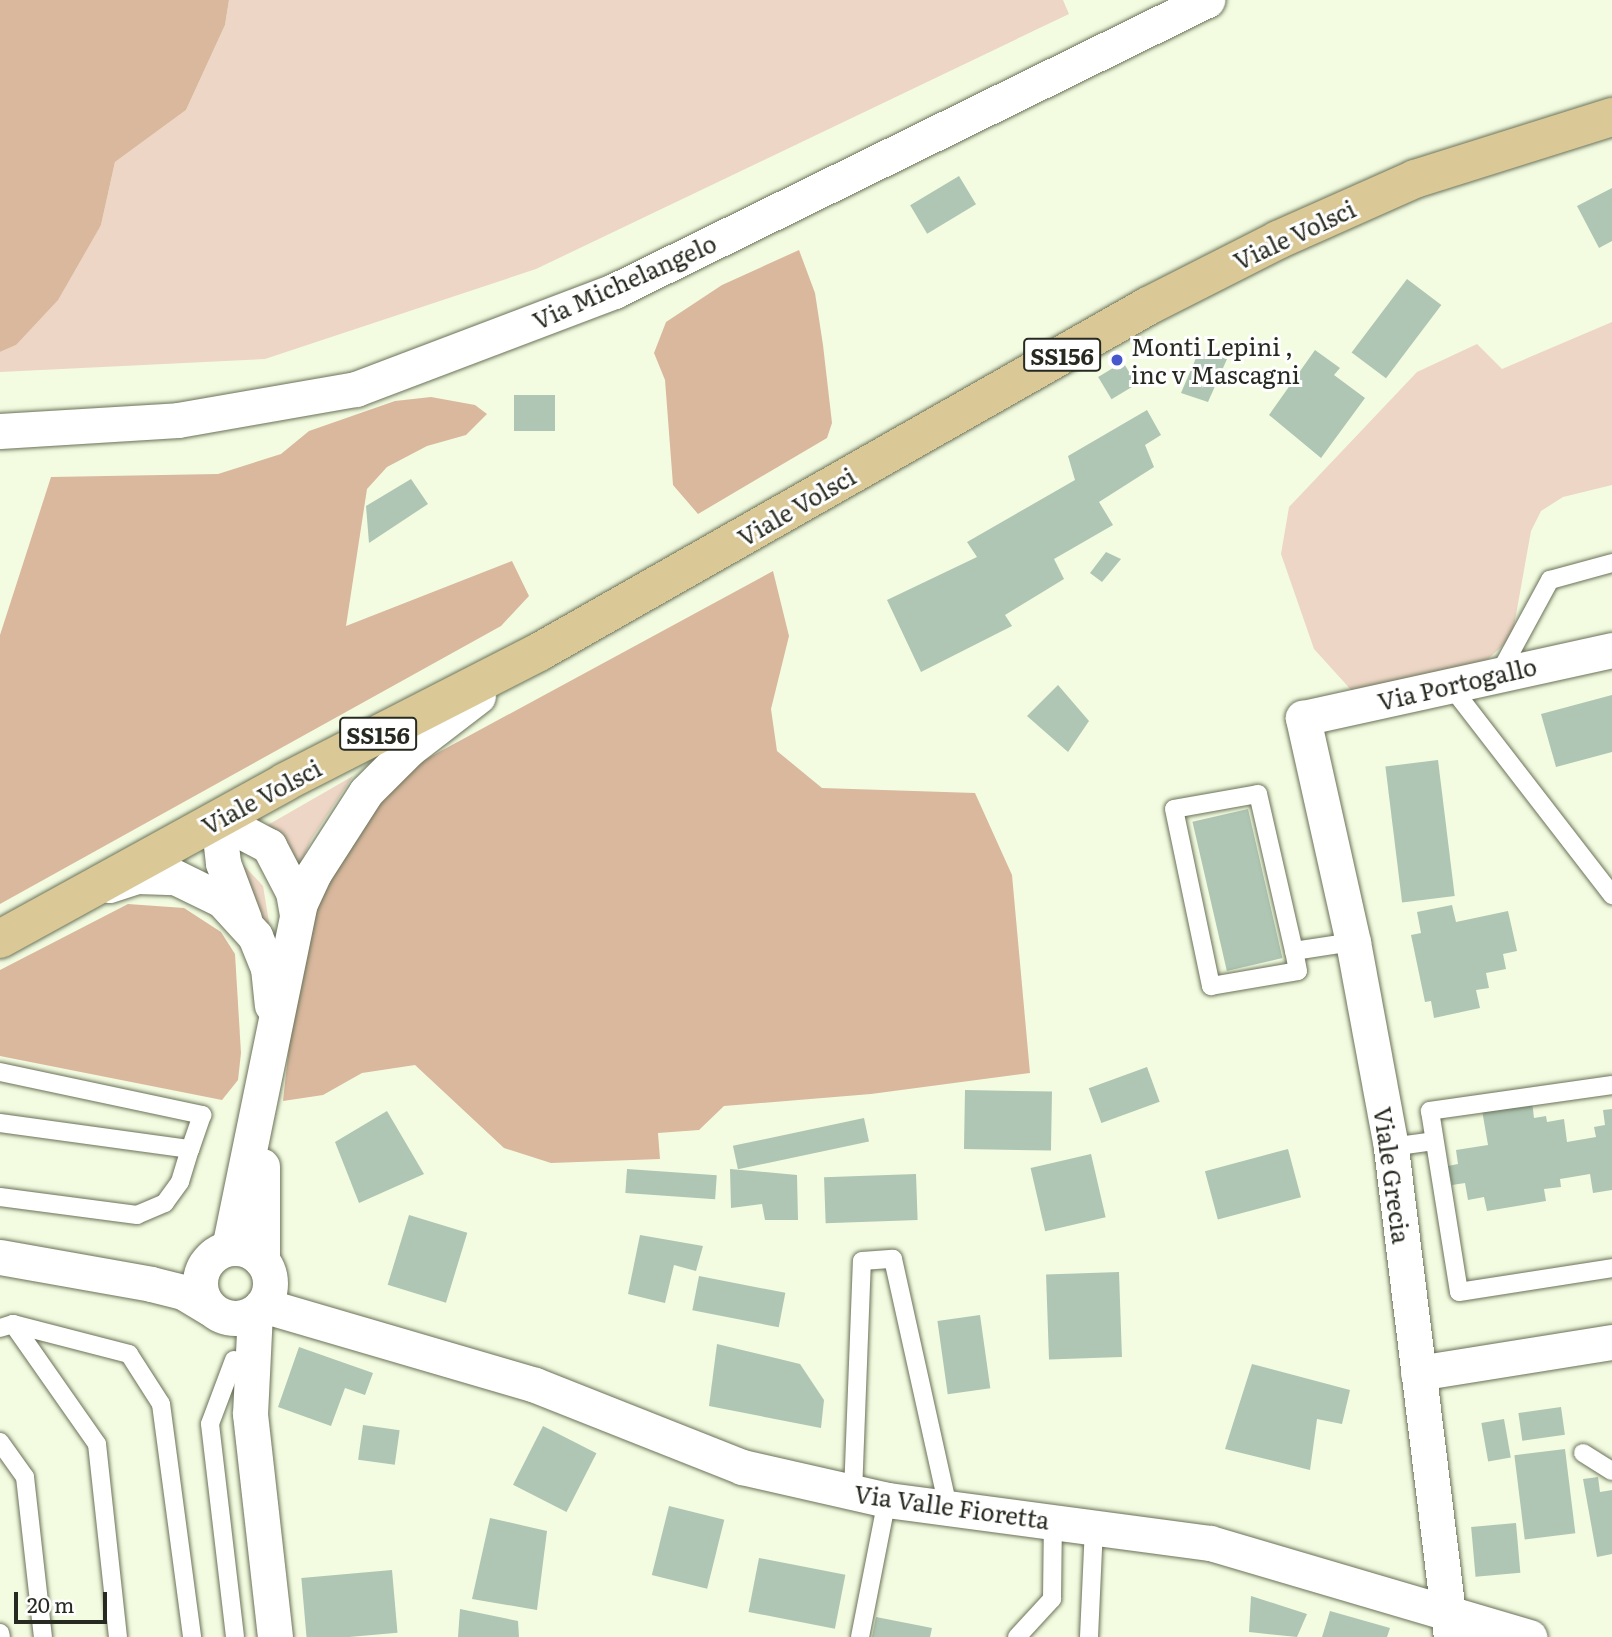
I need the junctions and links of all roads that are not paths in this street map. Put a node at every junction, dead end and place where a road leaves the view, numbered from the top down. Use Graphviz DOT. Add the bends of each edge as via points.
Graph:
graph roads {
  1 [pos="1207,0"];
  2 [pos="1612,117"];
  3 [pos="0,431"];
  4 [pos="1612,563"];
  5 [pos="1612,650"];
  6 [pos="539,652"];
  7 [pos="1500,672"];
  8 [pos="1449,684"];
  9 [pos="1304,718"];
  10 [pos="218,818"];
  11 [pos="88,891"];
  12 [pos="1612,895"];
  13 [pos="297,914"];
  14 [pos="246,923"];
  15 [pos="0,939"];
  16 [pos="1353,942"];
  17 [pos="1294,951"];
  18 [pos="271,1044"];
  19 [pos="0,1072"];
  20 [pos="1612,1085"];
  21 [pos="264,1093"];
  22 [pos="0,1123"];
  23 [pos="1434,1140"];
  24 [pos="1391,1147"];
  25 [pos="190,1149"];
  26 [pos="0,1196"];
  27 [pos="217,1256"];
  28 [pos="0,1257"];
  29 [pos="1612,1268"];
  30 [pos="132,1279"];
  31 [pos="262,1289"];
  32 [pos="214,1311"];
  33 [pos="6,1326"];
  34 [pos="1612,1342"];
  35 [pos="234,1360"];
  36 [pos="1418,1373"];
  37 [pos="250,1414"];
  38 [pos="1,1444"];
  39 [pos="1583,1453"];
  40 [pos="1612,1471"];
  41 [pos="853,1493"];
  42 [pos="887,1500"];
  43 [pos="948,1508"];
  44 [pos="1054,1520"];
  45 [pos="1094,1526"];
  46 [pos="1449,1626"];
  47 [pos="43,1637"];
  48 [pos="118,1637"];
  49 [pos="192,1637"];
  50 [pos="235,1637"];
  51 [pos="275,1637"];
  52 [pos="860,1637"];
  53 [pos="1017,1637"];
  54 [pos="1089,1637"];
  55 [pos="1529,1637"];
  1 -- 3 [label="street, Via Michelangelo" via="614,291 356,389 178,420"];
  2 -- 6 [label="main road, Viale Volsci / SS156" via="1415,179 1278,240 1148,306"];
  4 -- 7 [label="lane" via="1550,579"];
  5 -- 7 [label="street, Via Portogallo"];
  6 -- 10 [label="main road, Viale Volsci / SS156"];
  6 -- 13 [label="street" via="418,742 366,792 314,873"];
  7 -- 8 [label="street, Via Portogallo"];
  8 -- 9 [label="street, Via Portogallo"];
  8 -- 12 [label="lane"];
  9 -- 16 [label="street, Viale Grecia"];
  10 -- 11 [label="main road, Viale Volsci / SS156"];
  10 -- 13 [label="street" via="269,846 293,892"];
  10 -- 14 [label="street" via="223,863"];
  11 -- 14 [label="street" via="137,876 174,877 207,890"];
  11 -- 15 [label="main road, Viale Volsci / SS156"];
  13 -- 18 [label="street"];
  14 -- 18 [label="street" via="268,968"];
  16 -- 17 [label="lane"];
  16 -- 24 [label="street, Viale Grecia"];
  17 -- 17 [label="lane" via="1298,971 1211,986 1174,809 1258,794"];
  18 -- 21 [label="street"];
  19 -- 25 [label="lane" via="202,1115"];
  20 -- 23 [label="lane" via="1430,1111"];
  21 -- 27 [label="street"];
  21 -- 31 [label="street"];
  22 -- 25 [label="lane"];
  23 -- 24 [label="lane"];
  23 -- 29 [label="lane" via="1459,1292"];
  24 -- 36 [label="street, Viale Grecia"];
  25 -- 26 [label="lane" via="180,1182 165,1203 137,1215"];
  27 -- 30 [label="street"];
  27 -- 31 [label="street" via="251,1252"];
  27 -- 32 [label="street" via="200,1287"];
  28 -- 30 [label="street"];
  30 -- 32 [label="street" via="183,1292"];
  31 -- 32 [label="street" via="241,1318"];
  31 -- 37 [label="street"];
  31 -- 41 [label="street, Via Valle Fioretta" via="383,1341 535,1385 741,1467"];
  32 -- 35 [label="street"];
  33 -- 48 [label="lane" via="97,1444"];
  33 -- 49 [label="lane" via="129,1354 161,1404"];
  34 -- 36 [label="street"];
  35 -- 37 [label="street"];
  35 -- 50 [label="lane" via="210,1424"];
  36 -- 46 [label="street, Viale Grecia"];
  37 -- 51 [label="street"];
  38 -- 47 [label="lane" via="25,1477"];
  39 -- 40 [label="lane"];
  41 -- 42 [label="street, Via Valle Fioretta"];
  41 -- 43 [label="lane" via="862,1261 893,1259"];
  42 -- 43 [label="street, Via Valle Fioretta"];
  42 -- 52 [label="lane"];
  43 -- 44 [label="street, Via Valle Fioretta"];
  44 -- 45 [label="street, Via Valle Fioretta"];
  44 -- 53 [label="lane" via="1052,1599"];
  45 -- 46 [label="street, Via Valle Fioretta" via="1210,1543"];
  45 -- 54 [label="lane"];
  46 -- 55 [label="street, Via Valle Fioretta"];
}
